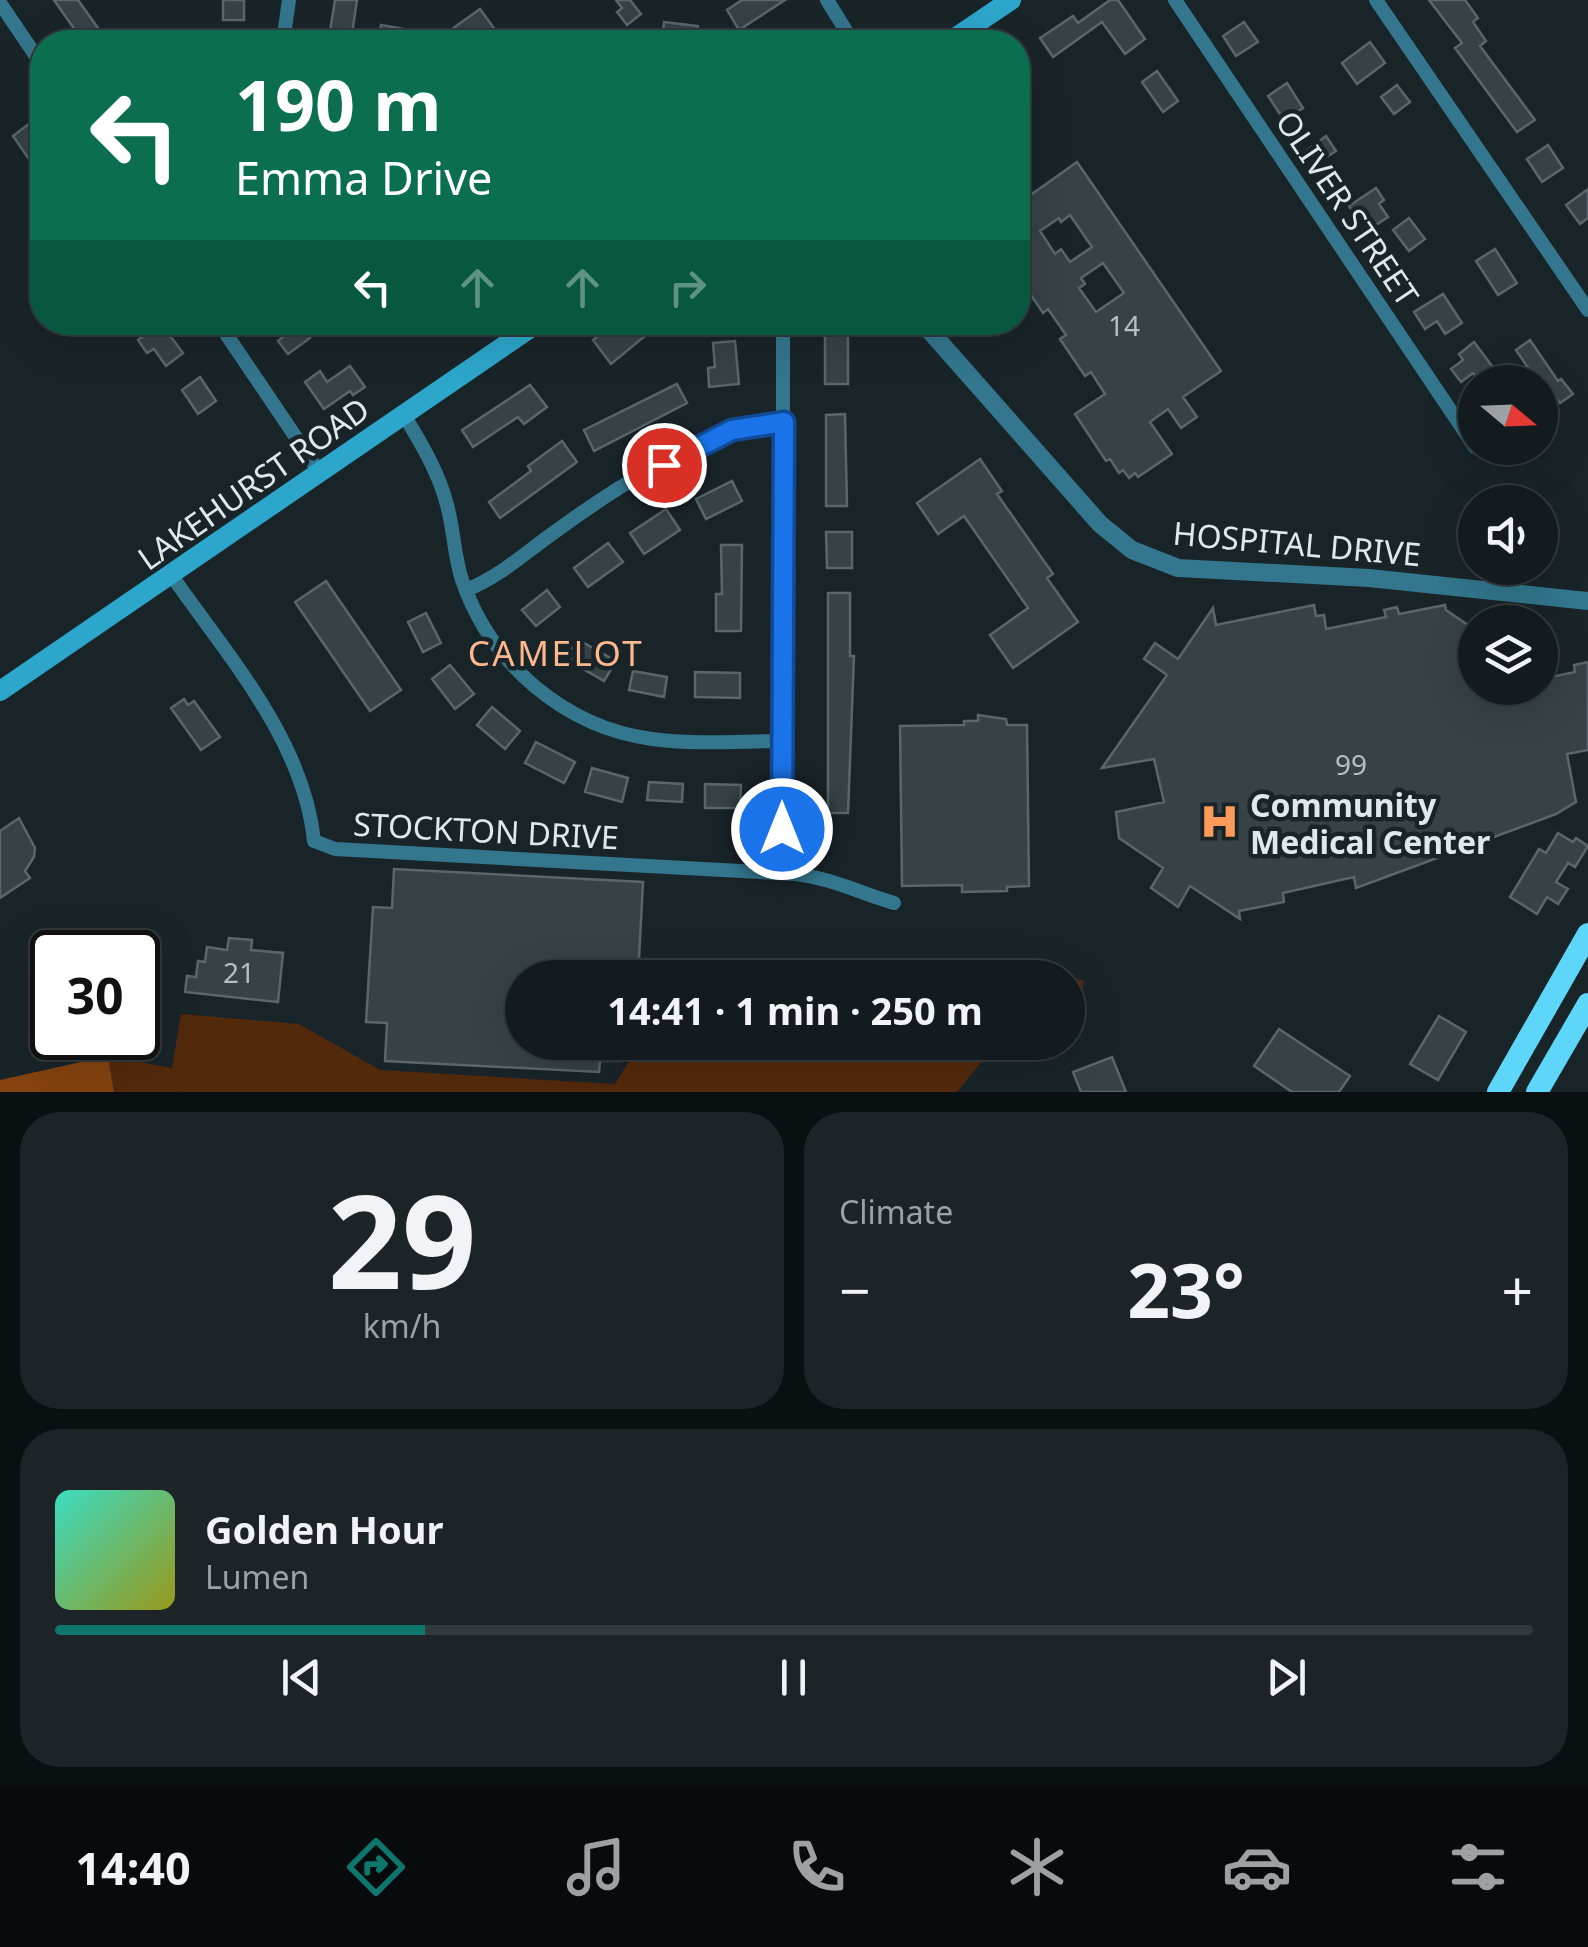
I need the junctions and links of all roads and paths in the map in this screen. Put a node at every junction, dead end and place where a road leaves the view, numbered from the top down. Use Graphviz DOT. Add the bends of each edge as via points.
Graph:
graph roads {
  1 [pos="288,0"];
  2 [pos="827,0"];
  3 [pos="1011,0"];
  4 [pos="1176,0"];
  5 [pos="1376,0"];
  6 [pos="0,3"];
  7 [pos="285,30"];
  8 [pos="846,30"];
  9 [pos="967,30"];
  10 [pos="30,47"];
  11 [pos="1588,310"];
  12 [pos="227,335"];
  13 [pos="520,335"];
  14 [pos="783,335"];
  15 [pos="933,335"];
  16 [pos="404,415"];
  17 [pos="784,422"];
  18 [pos="1458,423"];
  19 [pos="320,473"];
  20 [pos="172,576"];
  21 [pos="466,590"];
  22 [pos="1588,601"];
  23 [pos="0,691"];
  24 [pos="783,741"];
  25 [pos="782,829"];
  26 [pos="894,903"];
  27 [pos="1588,934"];
  28 [pos="1588,1004"];
  29 [pos="1498,1092"];
  30 [pos="1537,1092"];
  1 -- 7 [label="street"];
  2 -- 8 [label="street"];
  3 -- 9 [label="main road"];
  4 -- 18 [label="street, OLIVER STREET"];
  5 -- 11 [label="street"];
  6 -- 10 [label="street"];
  12 -- 19 [label="street"];
  13 -- 16 [label="main road, LAKEHURST ROAD"];
  14 -- 17 [label="street"];
  15 -- 22 [label="street, HOSPITAL DRIVE" via="1100,524 1158,563"];
  16 -- 19 [label="main road, LAKEHURST ROAD"];
  16 -- 21 [label="street" via="444,496"];
  17 -- 21 [label="street" via="732,430 638,478 506,570"];
  17 -- 24 [label="street"];
  19 -- 20 [label="main road, LAKEHURST ROAD"];
  20 -- 23 [label="main road, LAKEHURST ROAD"];
  20 -- 26 [label="street, STOCKTON DRIVE" via="274,728 304,792 314,841 335,849 795,874 844,883"];
  21 -- 24 [label="street" via="512,666 572,712 654,740"];
  24 -- 25 [label="street"];
  27 -- 29 [label="highway"];
  28 -- 30 [label="highway"];
}
